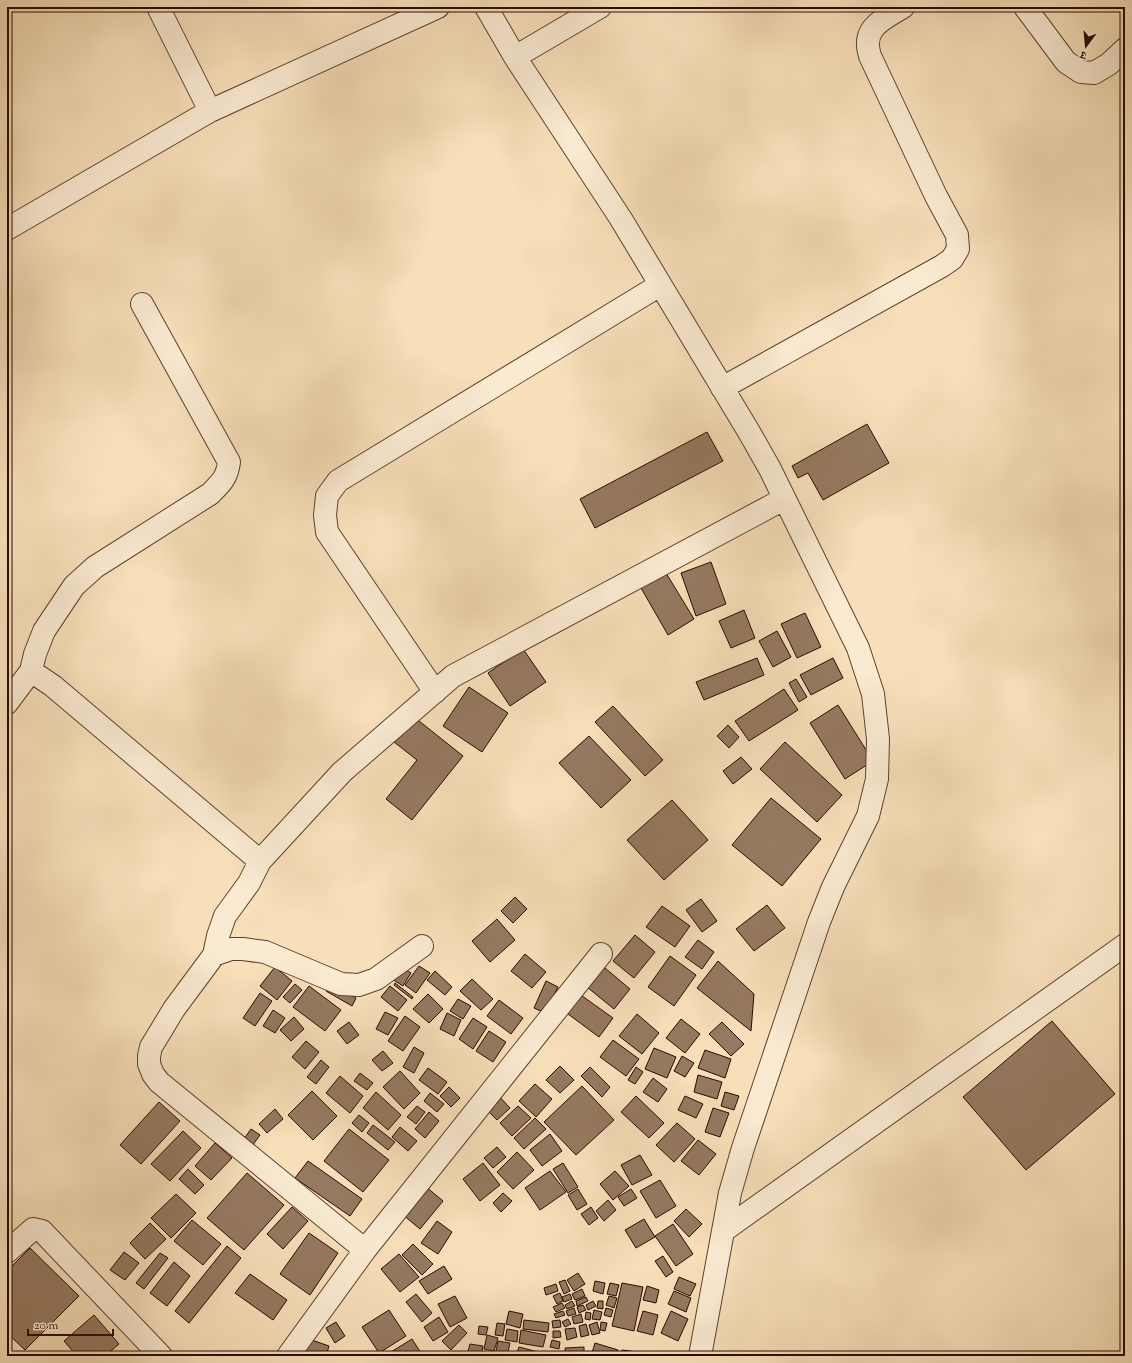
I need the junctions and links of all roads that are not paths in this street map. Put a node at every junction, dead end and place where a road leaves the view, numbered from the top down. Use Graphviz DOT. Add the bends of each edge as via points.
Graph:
graph roads {
  1 [pos="158,7"];
  2 [pos="438,7"];
  3 [pos="486,7"];
  4 [pos="600,7"];
  5 [pos="903,7"];
  6 [pos="1025,7"];
  7 [pos="1125,49"];
  8 [pos="515,57"];
  9 [pos="210,111"];
  10 [pos="7,229"];
  11 [pos="660,285"];
  12 [pos="142,304"];
  13 [pos="722,388"];
  14 [pos="784,499"];
  15 [pos="31,671"];
  16 [pos="435,692"];
  17 [pos="7,703"];
  18 [pos="260,861"];
  19 [pos="1125,945"];
  20 [pos="422,946"];
  21 [pos="601,954"];
  22 [pos="214,955"];
  23 [pos="723,1231"];
  24 [pos="365,1250"];
  25 [pos="7,1252"];
  26 [pos="161,1356"];
  27 [pos="288,1356"];
  28 [pos="700,1356"];
  1 -- 9 [label="street"];
  2 -- 9 [label="street"];
  3 -- 8 [label="street"];
  4 -- 8 [label="street"];
  5 -- 13 [label="street" via="876,24 868,35 867,46 936,196 957,235 958,249 952,259 942,266"];
  6 -- 7 [label="street" via="1066,62 1081,72 1094,73 1109,64"];
  8 -- 11 [label="street" via="621,219"];
  9 -- 10 [label="street"];
  11 -- 13 [label="street"];
  11 -- 16 [label="street" via="338,481 327,496 327,532"];
  12 -- 15 [label="street" via="228,462 228,471 223,482 210,494 95,566 74,586 44,631"];
  13 -- 14 [label="street" via="753,438"];
  14 -- 16 [label="street" via="453,676"];
  14 -- 23 [label="street" via="860,654 873,694 878,739 877,779 868,816 833,887 814,938 743,1148 730,1193"];
  15 -- 17 [label="street"];
  15 -- 18 [label="street" via="53,686"];
  16 -- 18 [label="street" via="342,772"];
  18 -- 22 [label="street" via="249,883 225,916"];
  19 -- 23 [label="street"];
  20 -- 22 [label="street" via="376,979 358,985 341,984 265,952 231,949"];
  21 -- 24 [label="street"];
  22 -- 24 [label="street" via="174,1009 151,1047 148,1056 153,1074 158,1082"];
  23 -- 28 [label="street"];
  24 -- 27 [label="street"];
  25 -- 26 [label="street" via="33,1229 42,1231"];
}
